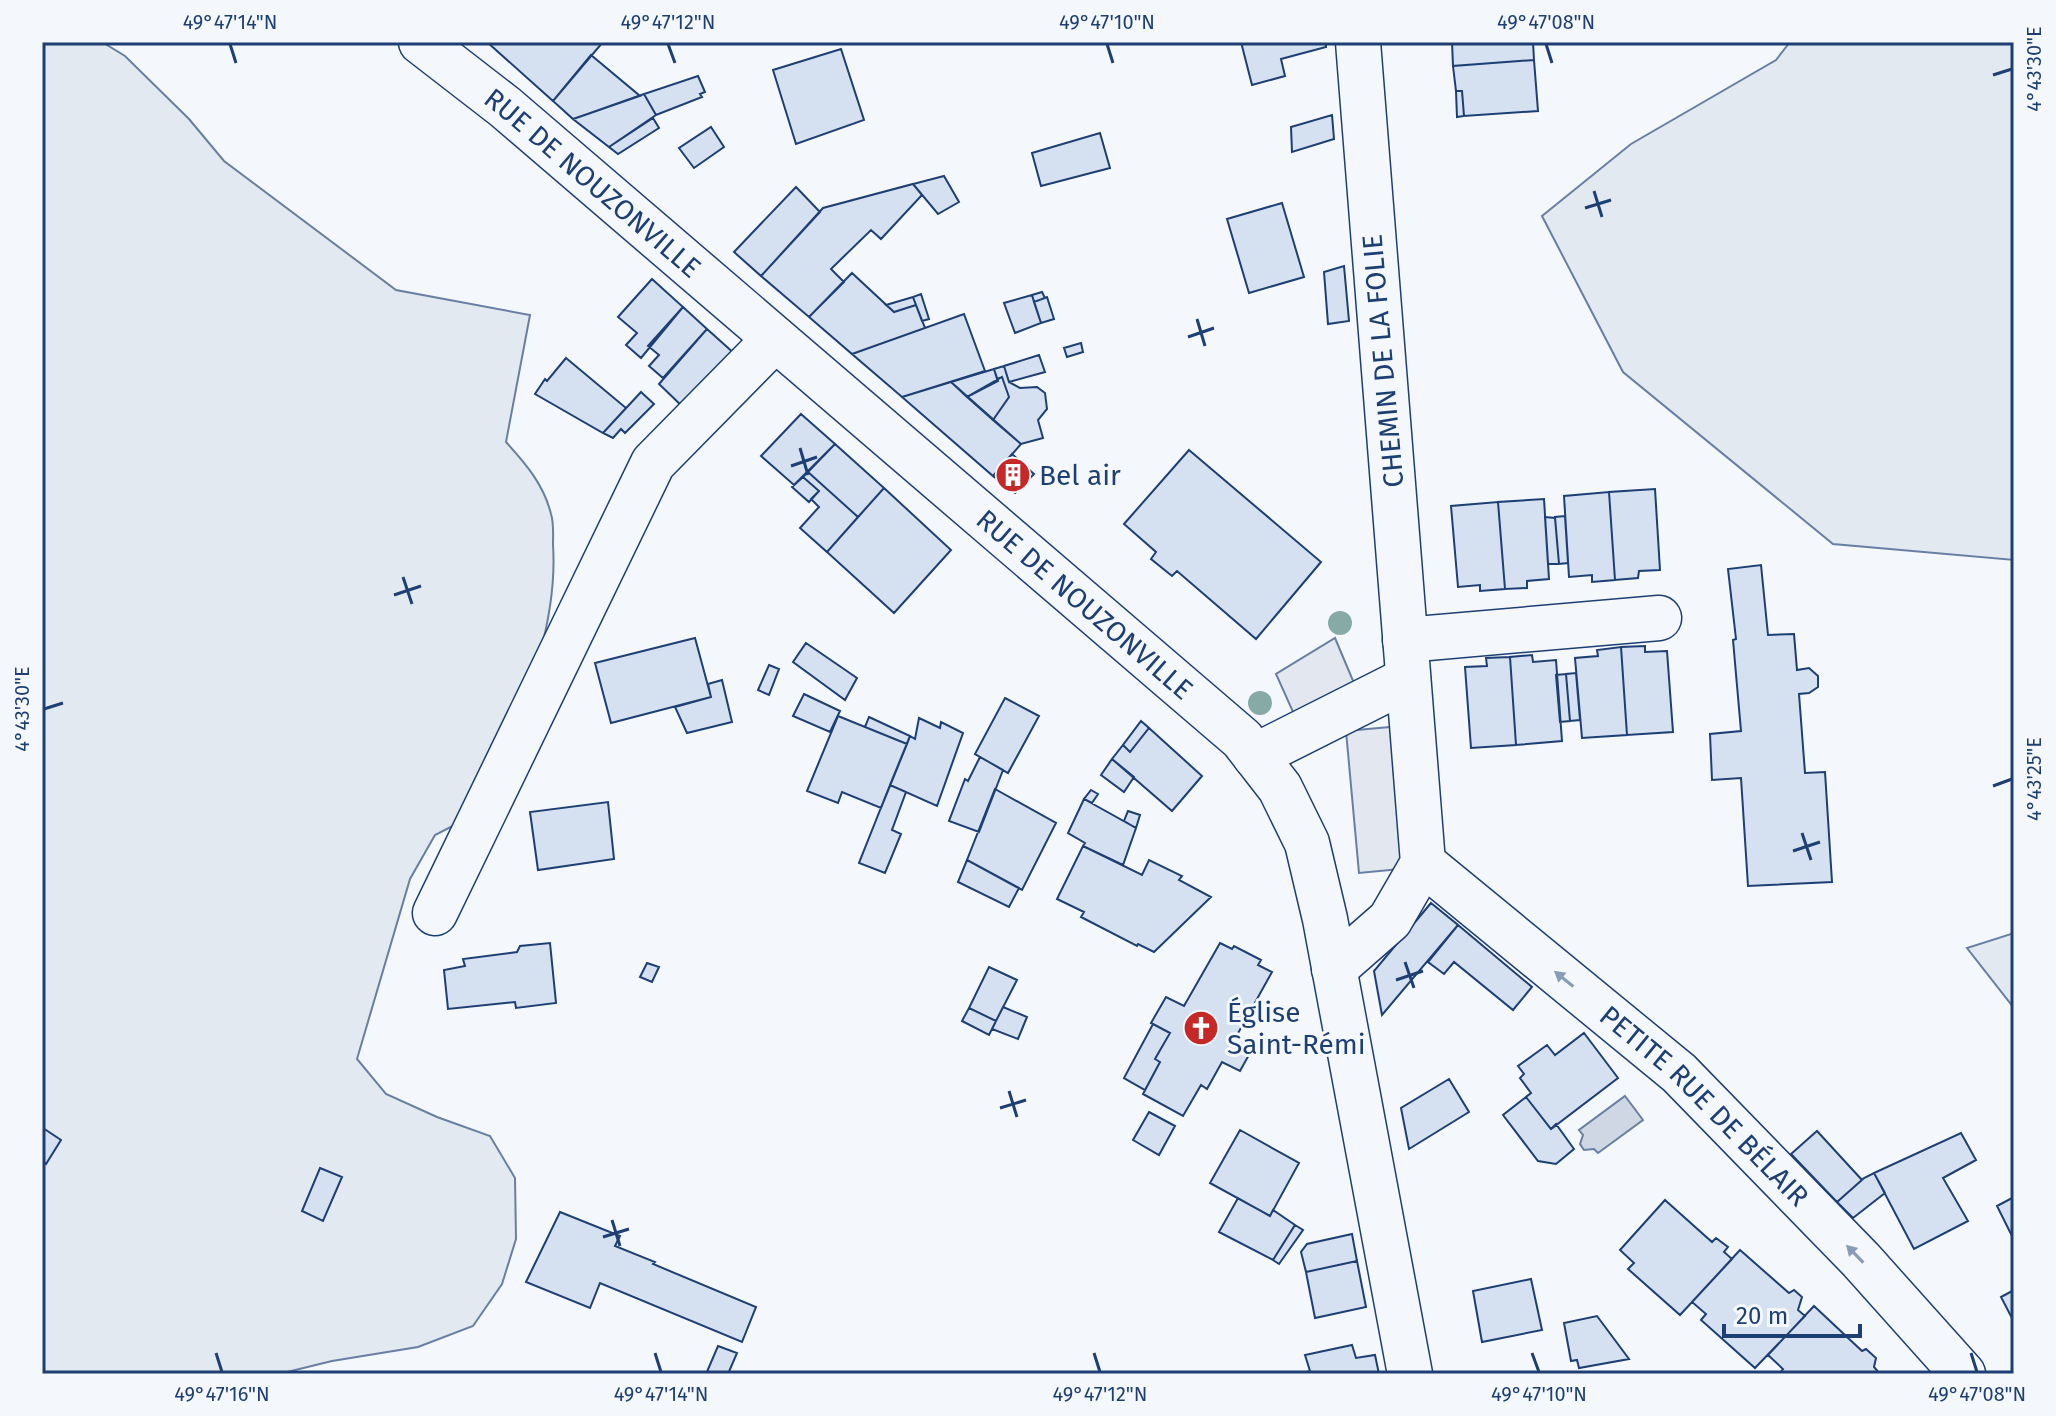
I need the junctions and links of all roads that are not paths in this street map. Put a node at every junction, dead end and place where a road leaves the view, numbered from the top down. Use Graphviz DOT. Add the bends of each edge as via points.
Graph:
graph roads {
  1 [pos="421,42"];
  2 [pos="1358,42"];
  3 [pos="775,339"];
  4 [pos="1659,618"];
  5 [pos="1407,660"];
  6 [pos="1255,756"];
  7 [pos="1423,863"];
  8 [pos="435,913"];
  9 [pos="1334,969"];
  10 [pos="1410,1374"];
  11 [pos="1963,1374"];
  1 -- 3 [label="street, RUE DE NOUZONVILLE" via="505,107"];
  2 -- 5 [label="street, CHEMIN DE LA FOLIE"];
  3 -- 6 [label="street, RUE DE NOUZONVILLE" via="1242,739"];
  3 -- 8 [label="street" via="653,463"];
  4 -- 5 [label="street"];
  5 -- 6 [label="street"];
  5 -- 7 [label="street, CHEMIN DE LA FOLIE"];
  6 -- 9 [label="street, RUE DE NOUZONVILLE" via="1280,788 1307,843"];
  7 -- 9 [label="street" via="1390,920"];
  11 -- 7 [label="street, PETITE RUE DE BÉLAIR, one-way" via="1861,1260 1679,1073"];
  9 -- 10 [label="street, RUE DE NOUZONVILLE"];
}
